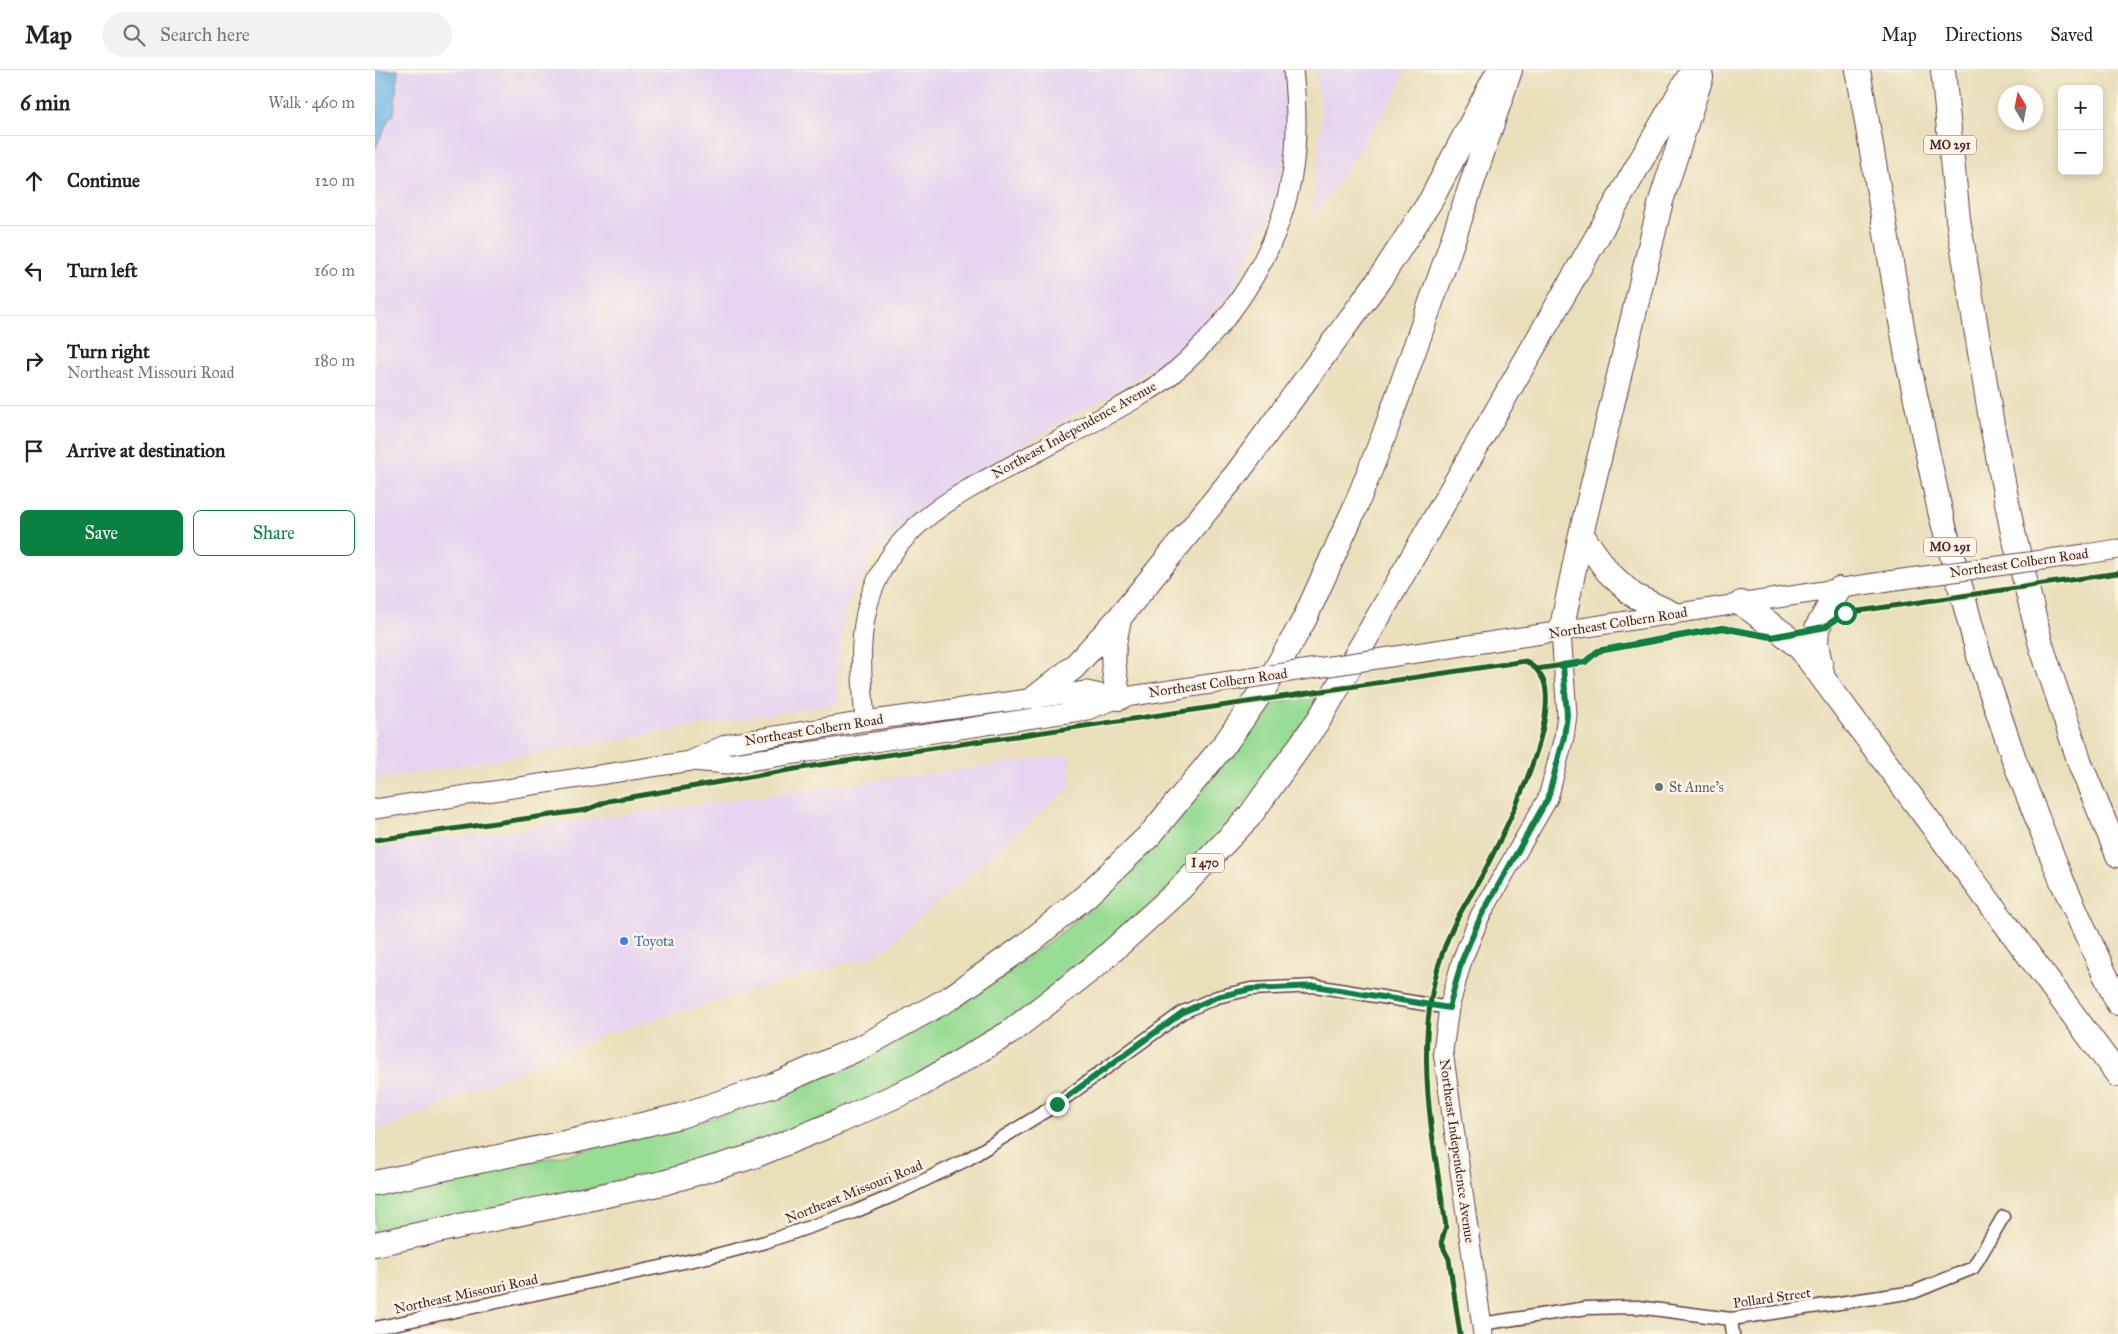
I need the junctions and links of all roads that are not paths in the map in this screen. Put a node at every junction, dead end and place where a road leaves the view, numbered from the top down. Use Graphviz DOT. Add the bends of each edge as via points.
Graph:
graph roads {
  1 [pos="1293,70"];
  2 [pos="1499,70"];
  3 [pos="1510,70"];
  4 [pos="1693,70"];
  5 [pos="1704,70"];
  6 [pos="1858,70"];
  7 [pos="1943,70"];
  8 [pos="1581,534"];
  9 [pos="2118,549"];
  10 [pos="1839,589"];
  11 [pos="1741,604"];
  12 [pos="1671,614"];
  13 [pos="1119,618"];
  14 [pos="1561,632"];
  15 [pos="1823,679"];
  16 [pos="1036,696"];
  17 [pos="1119,698"];
  18 [pos="865,720"];
  19 [pos="691,761"];
  20 [pos="375,809"];
  21 [pos="2118,855"];
  22 [pos="2118,1003"];
  23 [pos="1449,1008"];
  24 [pos="2118,1075"];
  25 [pos="375,1183"];
  26 [pos="2003,1217"];
  27 [pos="375,1244"];
  28 [pos="1731,1320"];
  29 [pos="375,1328"];
  30 [pos="1482,1329"];
  31 [pos="1733,1334"];
  1 -- 18 [label="main road, Northeast Independence Avenue" via="1297,113 1295,153 1287,194 1257,274 1232,312 1171,374 1136,399 969,488 911,530 878,576 867,604 861,640"];
  2 -- 13 [label="highway" via="1431,200 1379,280 1237,472"];
  3 -- 25 [label="highway" via="1384,435 1305,620 1269,682 1227,741 1151,834 1026,945 951,998 864,1046 774,1085 680,1116"];
  4 -- 27 [label="highway, I 470" via="1320,718 1249,817 1179,890 1099,963 1009,1033 922,1084 754,1156 663,1183"];
  5 -- 8 [label="highway" via="1661,202"];
  6 -- 22 [label="highway, MO 291" via="1908,362 1940,511 1979,656 2015,762 2062,881"];
  7 -- 21 [label="highway, MO 291" via="1958,219 2012,528 2041,646 2081,766"];
  8 -- 12 [label="highway" via="1608,572 1633,596"];
  8 -- 14 [label="highway"];
  9 -- 10 [label="main road, Northeast Colbern Road, bridge"];
  10 -- 11 [label="main road, Northeast Colbern Road"];
  10 -- 15 [label="highway" via="1817,628 1816,644"];
  11 -- 12 [label="main road, Northeast Colbern Road"];
  11 -- 15 [label="highway" via="1801,649"];
  12 -- 14 [label="main road, Northeast Colbern Road"];
  13 -- 16 [label="highway" via="1074,667"];
  13 -- 17 [label="highway" via="1112,649"];
  14 -- 17 [label="main road, Northeast Colbern Road, bridge"];
  14 -- 23 [label="main road, Northeast Independence Avenue" via="1567,715 1548,798 1481,916 1462,960"];
  15 -- 24 [label="highway"];
  16 -- 17 [label="main road, Northeast Colbern Road" via="1087,691"];
  16 -- 18 [label="main road, Northeast Colbern Road"];
  17 -- 19 [label="main road, Northeast Colbern Road" via="1087,710 728,764"];
  18 -- 19 [label="main road, Northeast Colbern Road" via="727,744"];
  19 -- 20 [label="main road, Northeast Colbern Road"];
  23 -- 29 [label="street, Northeast Missouri Road" via="1315,986 1251,989 1217,997 1183,1012 1057,1104 997,1143 931,1178 854,1212 712,1256"];
  23 -- 30 [label="main road, Northeast Independence Avenue" via="1443,1051"];
  26 -- 28 [label="street, Pollard Street" via="1973,1268 1914,1292"];
  28 -- 30 [label="street, Pollard Street" via="1637,1308 1587,1308"];
  28 -- 31 [label="street"];
}
